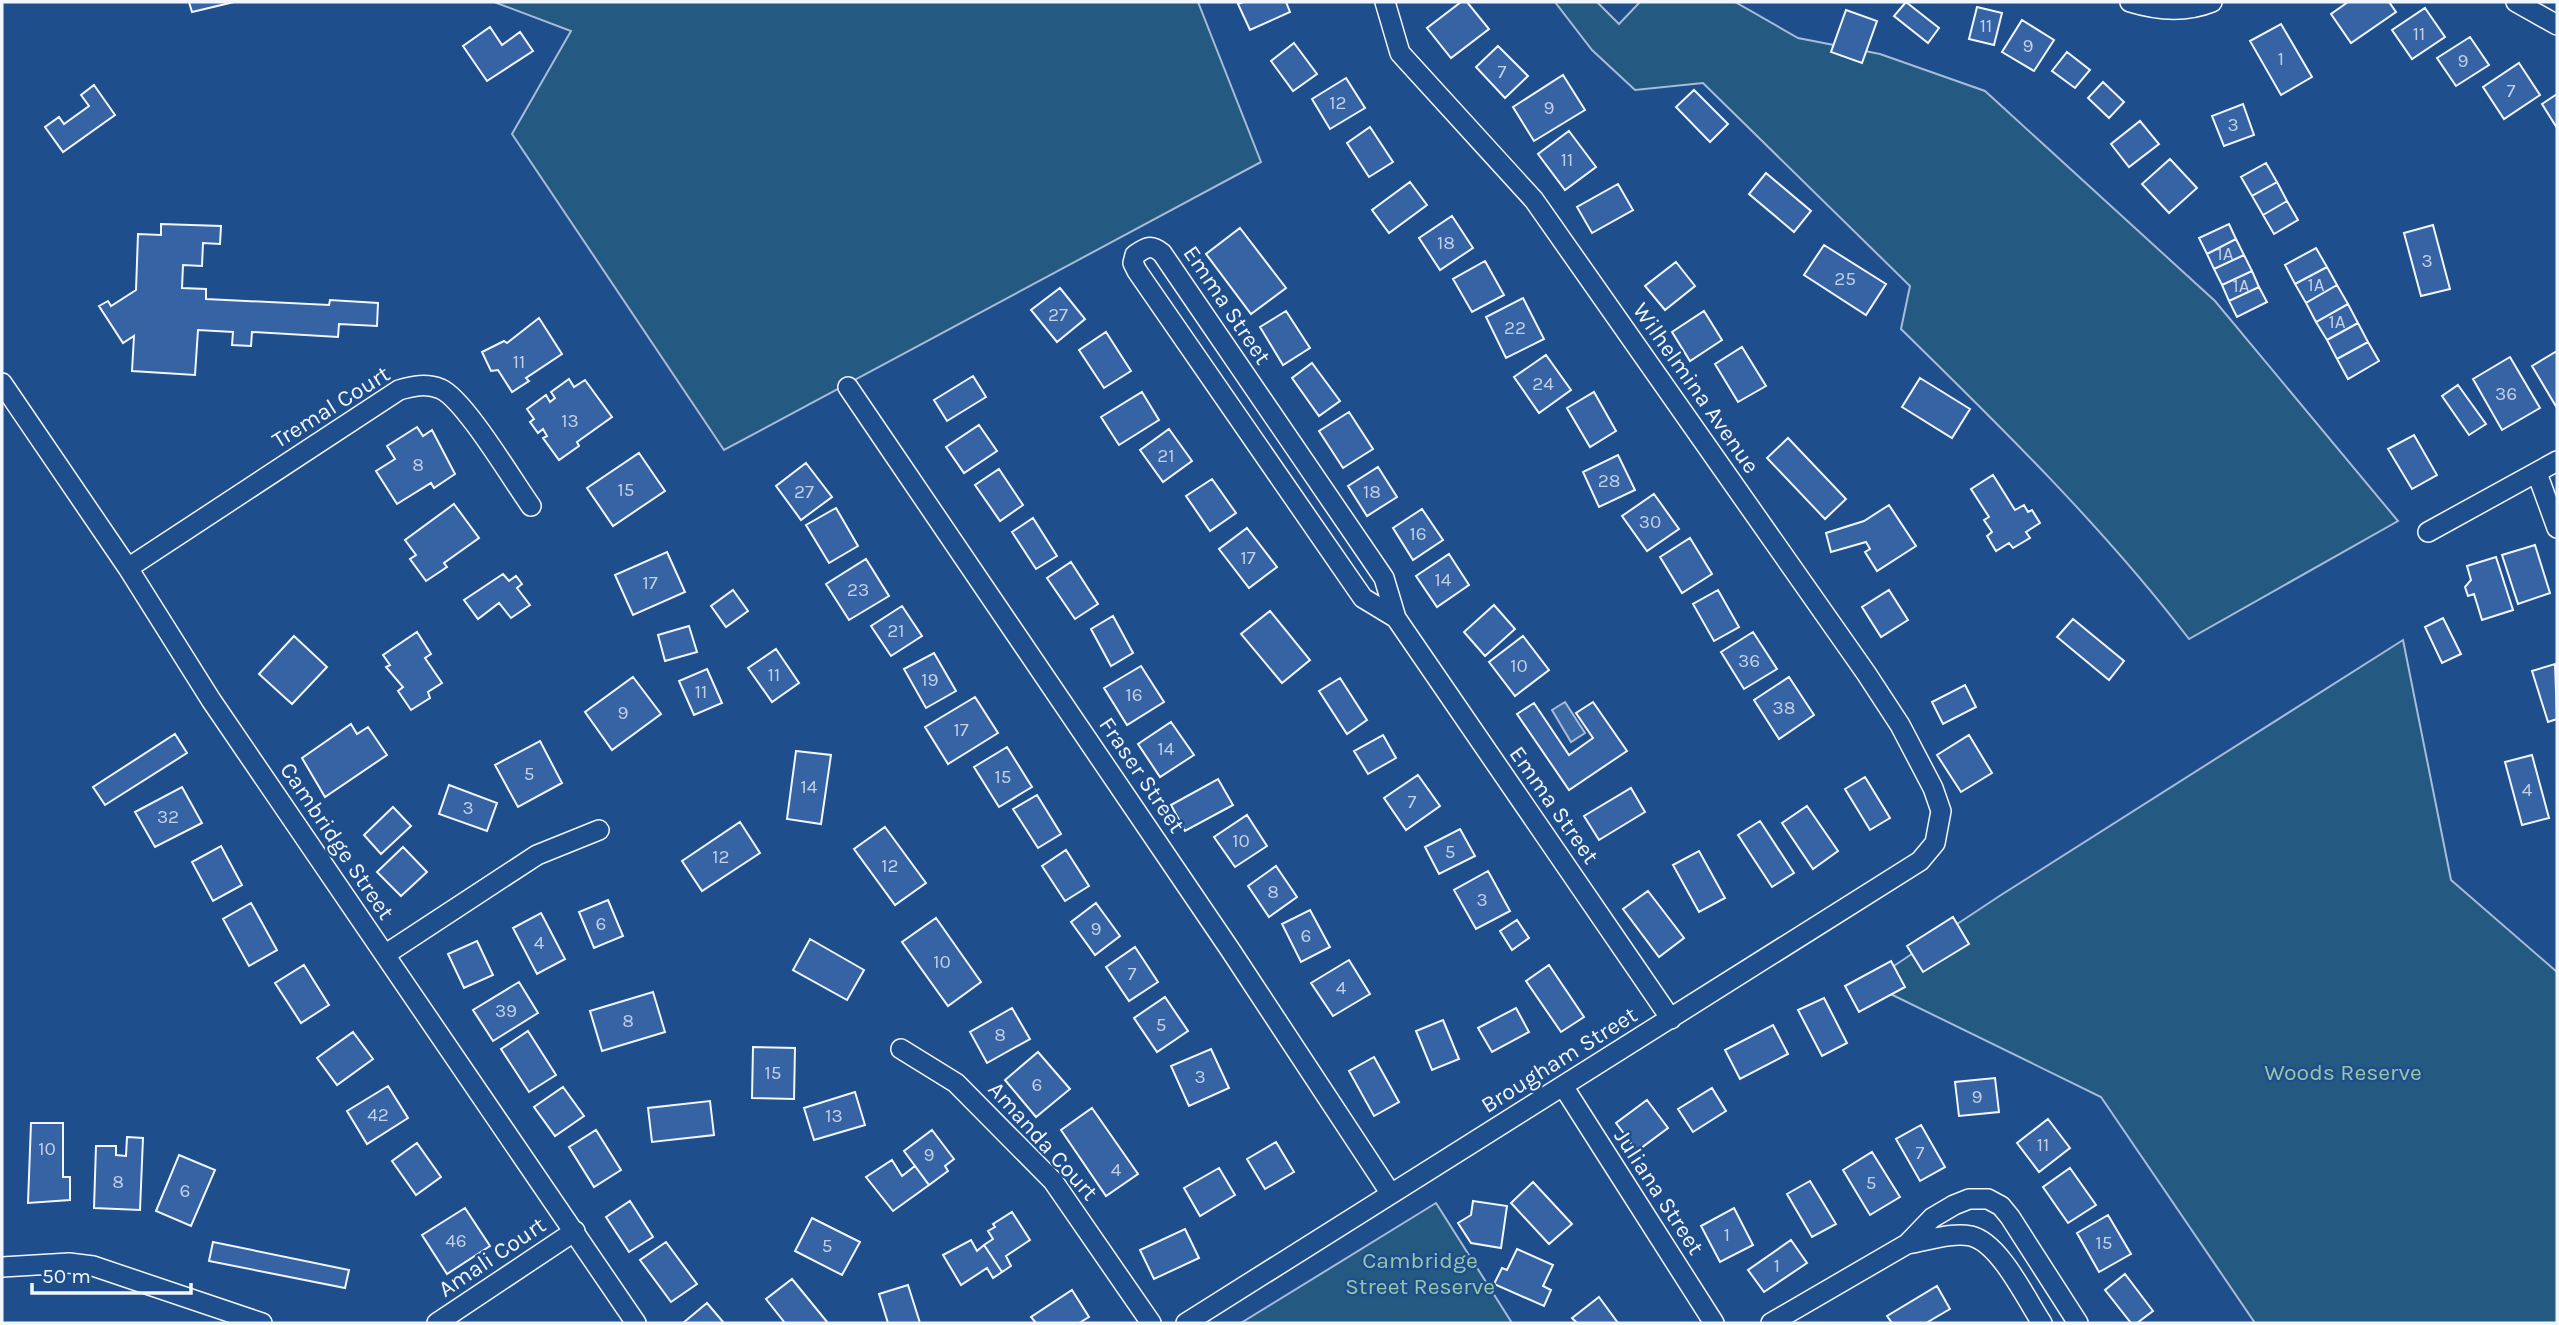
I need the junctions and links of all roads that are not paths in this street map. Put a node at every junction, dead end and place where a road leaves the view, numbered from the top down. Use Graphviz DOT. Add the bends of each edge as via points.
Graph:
graph roads {
  1 [pos="1385,2"];
  2 [pos="2130,2"];
  3 [pos="2211,2"];
  4 [pos="2516,2"];
  5 [pos="2557,25"];
  6 [pos="2,383"];
  7 [pos="848,387"];
  8 [pos="2557,461"];
  9 [pos="2538,473"];
  10 [pos="531,506"];
  11 [pos="2557,528"];
  12 [pos="2428,532"];
  13 [pos="128,568"];
  14 [pos="1396,618"];
  15 [pos="1941,822"];
  16 [pos="599,830"];
  17 [pos="386,954"];
  18 [pos="1671,1018"];
  19 [pos="901,1049"];
  20 [pos="1563,1086"];
  21 [pos="1391,1194"];
  22 [pos="575,1231"];
  23 [pos="1907,1244"];
  24 [pos="2,1267"];
  25 [pos="262,1323"];
  26 [pos="437,1323"];
  27 [pos="636,1323"];
  28 [pos="1151,1323"];
  29 [pos="1186,1323"];
  30 [pos="1714,1323"];
  31 [pos="1771,1323"];
  32 [pos="2042,1323"];
  33 [pos="2078,1323"];
  1 -- 15 [label="street, Wilhelmina Avenue" via="1400,53 1534,200 1866,673 1927,776 1938,800"];
  2 -- 3 [label="street" via="2160,9"];
  4 -- 5 [label="street"];
  6 -- 13 [label="street, Cambridge Street"];
  7 -- 21 [label="street, Fraser Street"];
  8 -- 9 [label="street"];
  9 -- 11 [label="street"];
  9 -- 12 [label="street"];
  10 -- 13 [label="street, Tremal Court" via="454,398 429,385 414,386 387,398"];
  13 -- 17 [label="street, Cambridge Street" via="211,700"];
  14 -- 14 [label="street, Emma Street" via="1363,598 1137,271 1135,255 1147,247 1162,253 1384,578"];
  14 -- 18 [label="street, Emma Street"];
  15 -- 18 [label="street, Brougham Street" via="1935,843 1920,861"];
  16 -- 17 [label="street" via="537,855"];
  17 -- 22 [label="street, Cambridge Street"];
  18 -- 20 [label="street, Brougham Street"];
  19 -- 28 [label="street, Amanda Court" via="956,1083 1053,1181"];
  20 -- 21 [label="street, Brougham Street"];
  20 -- 30 [label="street, Juliana Street"];
  21 -- 29 [label="street, Brougham Street"];
  22 -- 26 [label="street, Amali Court"];
  22 -- 27 [label="street, Cambridge Street"];
  23 -- 31 [label="street"];
  23 -- 32 [label="street" via="1952,1235 1973,1237 1992,1247"];
  23 -- 33 [label="street" via="1932,1218 1954,1205 1987,1199 2010,1217"];
  24 -- 25 [label="street" via="93,1266"];
}
